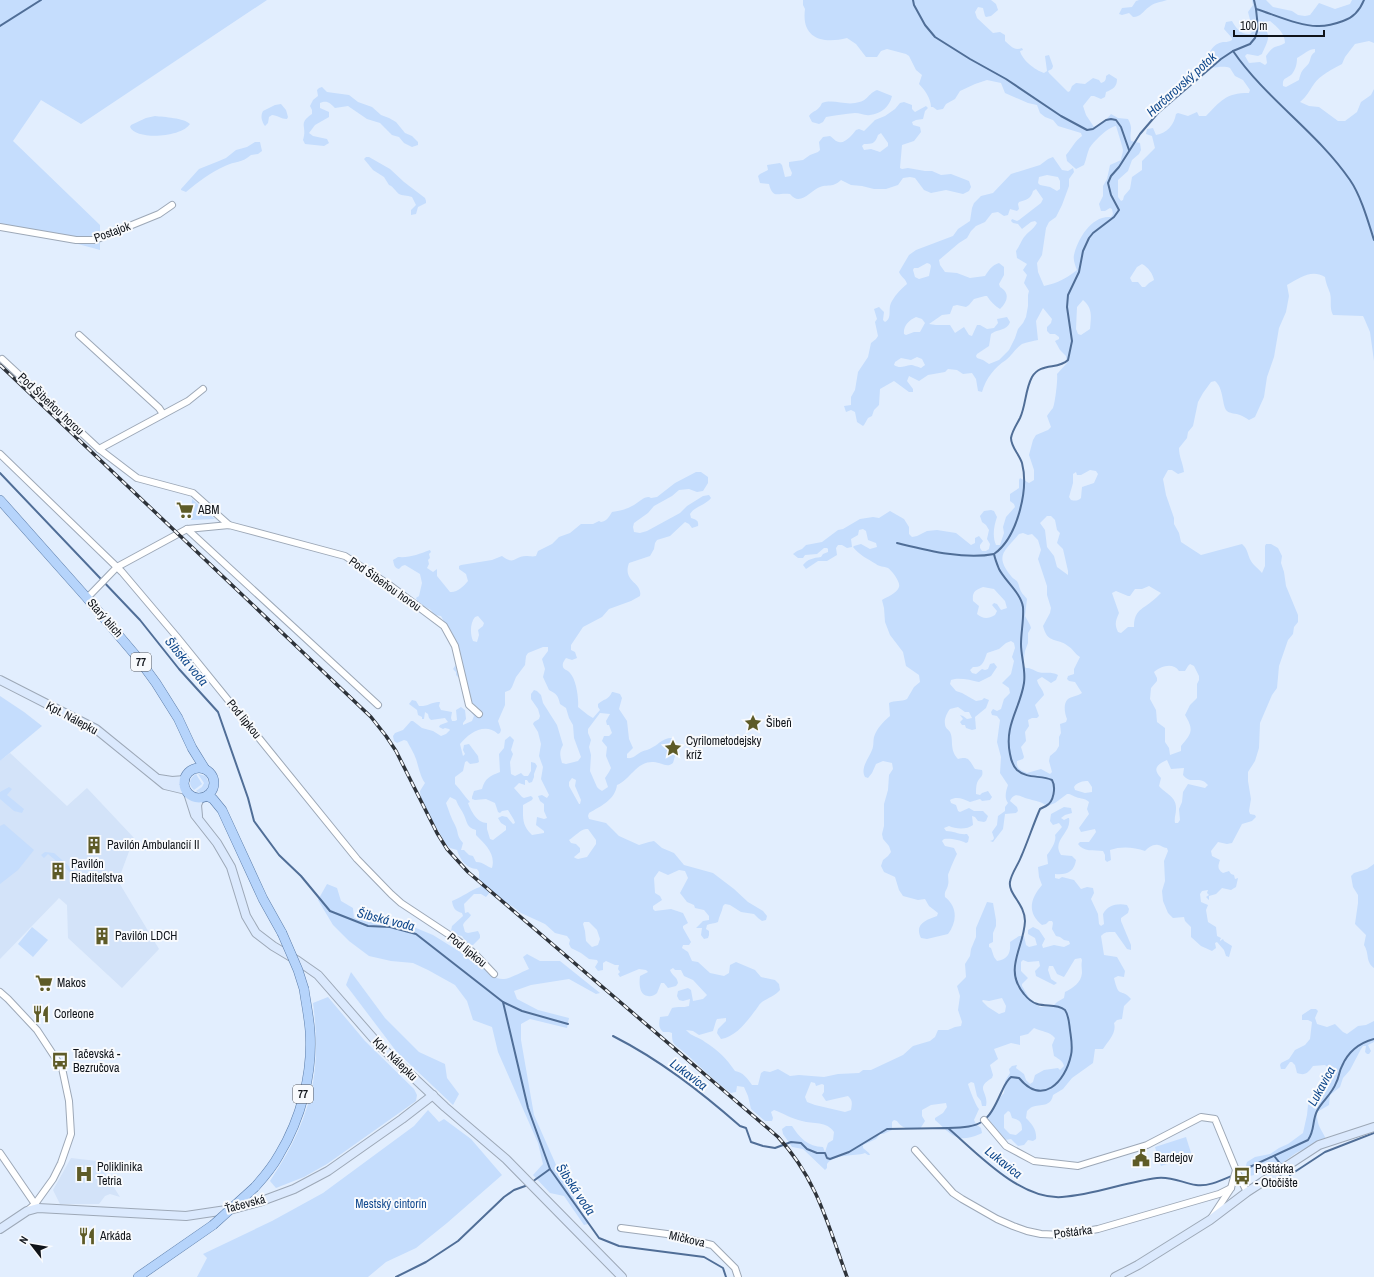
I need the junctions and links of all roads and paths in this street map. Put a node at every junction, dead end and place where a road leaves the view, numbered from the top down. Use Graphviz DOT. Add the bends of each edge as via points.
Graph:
graph roads {
  1 [pos="172,205"];
  2 [pos="0,227"];
  3 [pos="79,335"];
  4 [pos="2,358"];
  5 [pos="203,389"];
  6 [pos="163,414"];
  7 [pos="99,449"];
  8 [pos="0,454"];
  9 [pos="0,500"];
  10 [pos="230,525"];
  11 [pos="187,529"];
  12 [pos="117,567"];
  13 [pos="87,598"];
  14 [pos="0,680"];
  15 [pos="378,705"];
  16 [pos="479,714"];
  17 [pos="192,748"];
  18 [pos="205,770"];
  19 [pos="191,771"];
  20 [pos="186,787"];
  21 [pos="214,787"];
  22 [pos="204,797"];
  23 [pos="222,810"];
  24 [pos="200,822"];
  25 [pos="494,974"];
  26 [pos="0,992"];
  27 [pos="433,1095"];
  28 [pos="984,1120"];
  29 [pos="1374,1127"];
  30 [pos="915,1150"];
  31 [pos="0,1152"];
  32 [pos="1236,1170"];
  33 [pos="1231,1188"];
  34 [pos="1247,1192"];
  35 [pos="35,1204"];
  36 [pos="27,1211"];
  37 [pos="1210,1220"];
  38 [pos="621,1228"];
  39 [pos="0,1229"];
  40 [pos="138,1277"];
  41 [pos="622,1277"];
  42 [pos="738,1277"];
  43 [pos="1115,1277"];
  1 -- 2 [label="street, Postajok" via="159,214 95,240 76,240"];
  3 -- 6 [label="street"];
  4 -- 7 [label="street, Pod Šibeňou horou"];
  5 -- 6 [label="street" via="188,401"];
  6 -- 7 [label="street"];
  7 -- 10 [label="street, Pod Šibeňou horou" via="137,478 193,494"];
  8 -- 12 [label="street, Pod lipkou"];
  9 -- 13 [label="main road, Starý blich / 77"];
  10 -- 11 [label="street, Pod Šibeňou horou"];
  10 -- 16 [label="street, Pod Šibeňou horou" via="344,556 388,584 444,626 455,646 469,706"];
  11 -- 12 [label="street, Pod Šibeňou horou"];
  11 -- 15 [label="street"];
  12 -- 13 [label="street, Pod Šibeňou horou"];
  12 -- 25 [label="street, Pod lipkou" via="357,858 401,903 475,954"];
  13 -- 17 [label="main road, Starý blich / 77" via="138,657 178,718"];
  14 -- 20 [label="street, Kpt. Nálepku" via="96,729 157,778"];
  17 -- 18 [label="main road, Starý blich / 77"];
  17 -- 19 [label="main road, Starý blich / 77"];
  18 -- 19 [label="main road"];
  18 -- 21 [label="main road, 77" via="212,775"];
  19 -- 20 [label="main road"];
  20 -- 22 [label="main road, 77" via="196,798"];
  20 -- 24 [label="street, Kpt. Nálepku" via="195,815"];
  21 -- 22 [label="main road"];
  21 -- 23 [label="main road, 77"];
  22 -- 23 [label="main road, 77" via="213,799"];
  22 -- 24 [label="street" via="198,801 197,812"];
  23 -- 40 [label="main road, 77, bridge" via="282,933 304,989 310,1032 307,1077 291,1132 279,1155 255,1187 213,1225"];
  24 -- 27 [label="street, Kpt. Nálepku" via="217,843 231,867 246,916 256,933 318,975 380,1046"];
  26 -- 35 [label="street, Ťačevská" via="37,1030 62,1068 69,1101 71,1134 53,1179"];
  27 -- 36 [label="street, Ťačevská" via="328,1170 294,1189 240,1207 186,1216 48,1208"];
  27 -- 41 [label="street, Kpt. Nálepku" via="506,1159"];
  28 -- 32 [label="street" via="1006,1146 1034,1161 1078,1166 1147,1145 1201,1117 1215,1119"];
  29 -- 34 [label="street" via="1319,1145"];
  30 -- 33 [label="street, Poštárka" via="953,1193 962,1199 1007,1223 1041,1234 1063,1235 1098,1229 1219,1194"];
  31 -- 35 [label="street"];
  32 -- 33 [label="street"];
  32 -- 34 [label="street"];
  33 -- 37 [label="street"];
  34 -- 37 [label="street"];
  35 -- 36 [label="street, Ťačevská"];
  36 -- 39 [label="street, Ťačevská"];
  37 -- 43 [label="street"];
  38 -- 42 [label="street, Mičkova" via="667,1234 712,1245 735,1268"];
}
